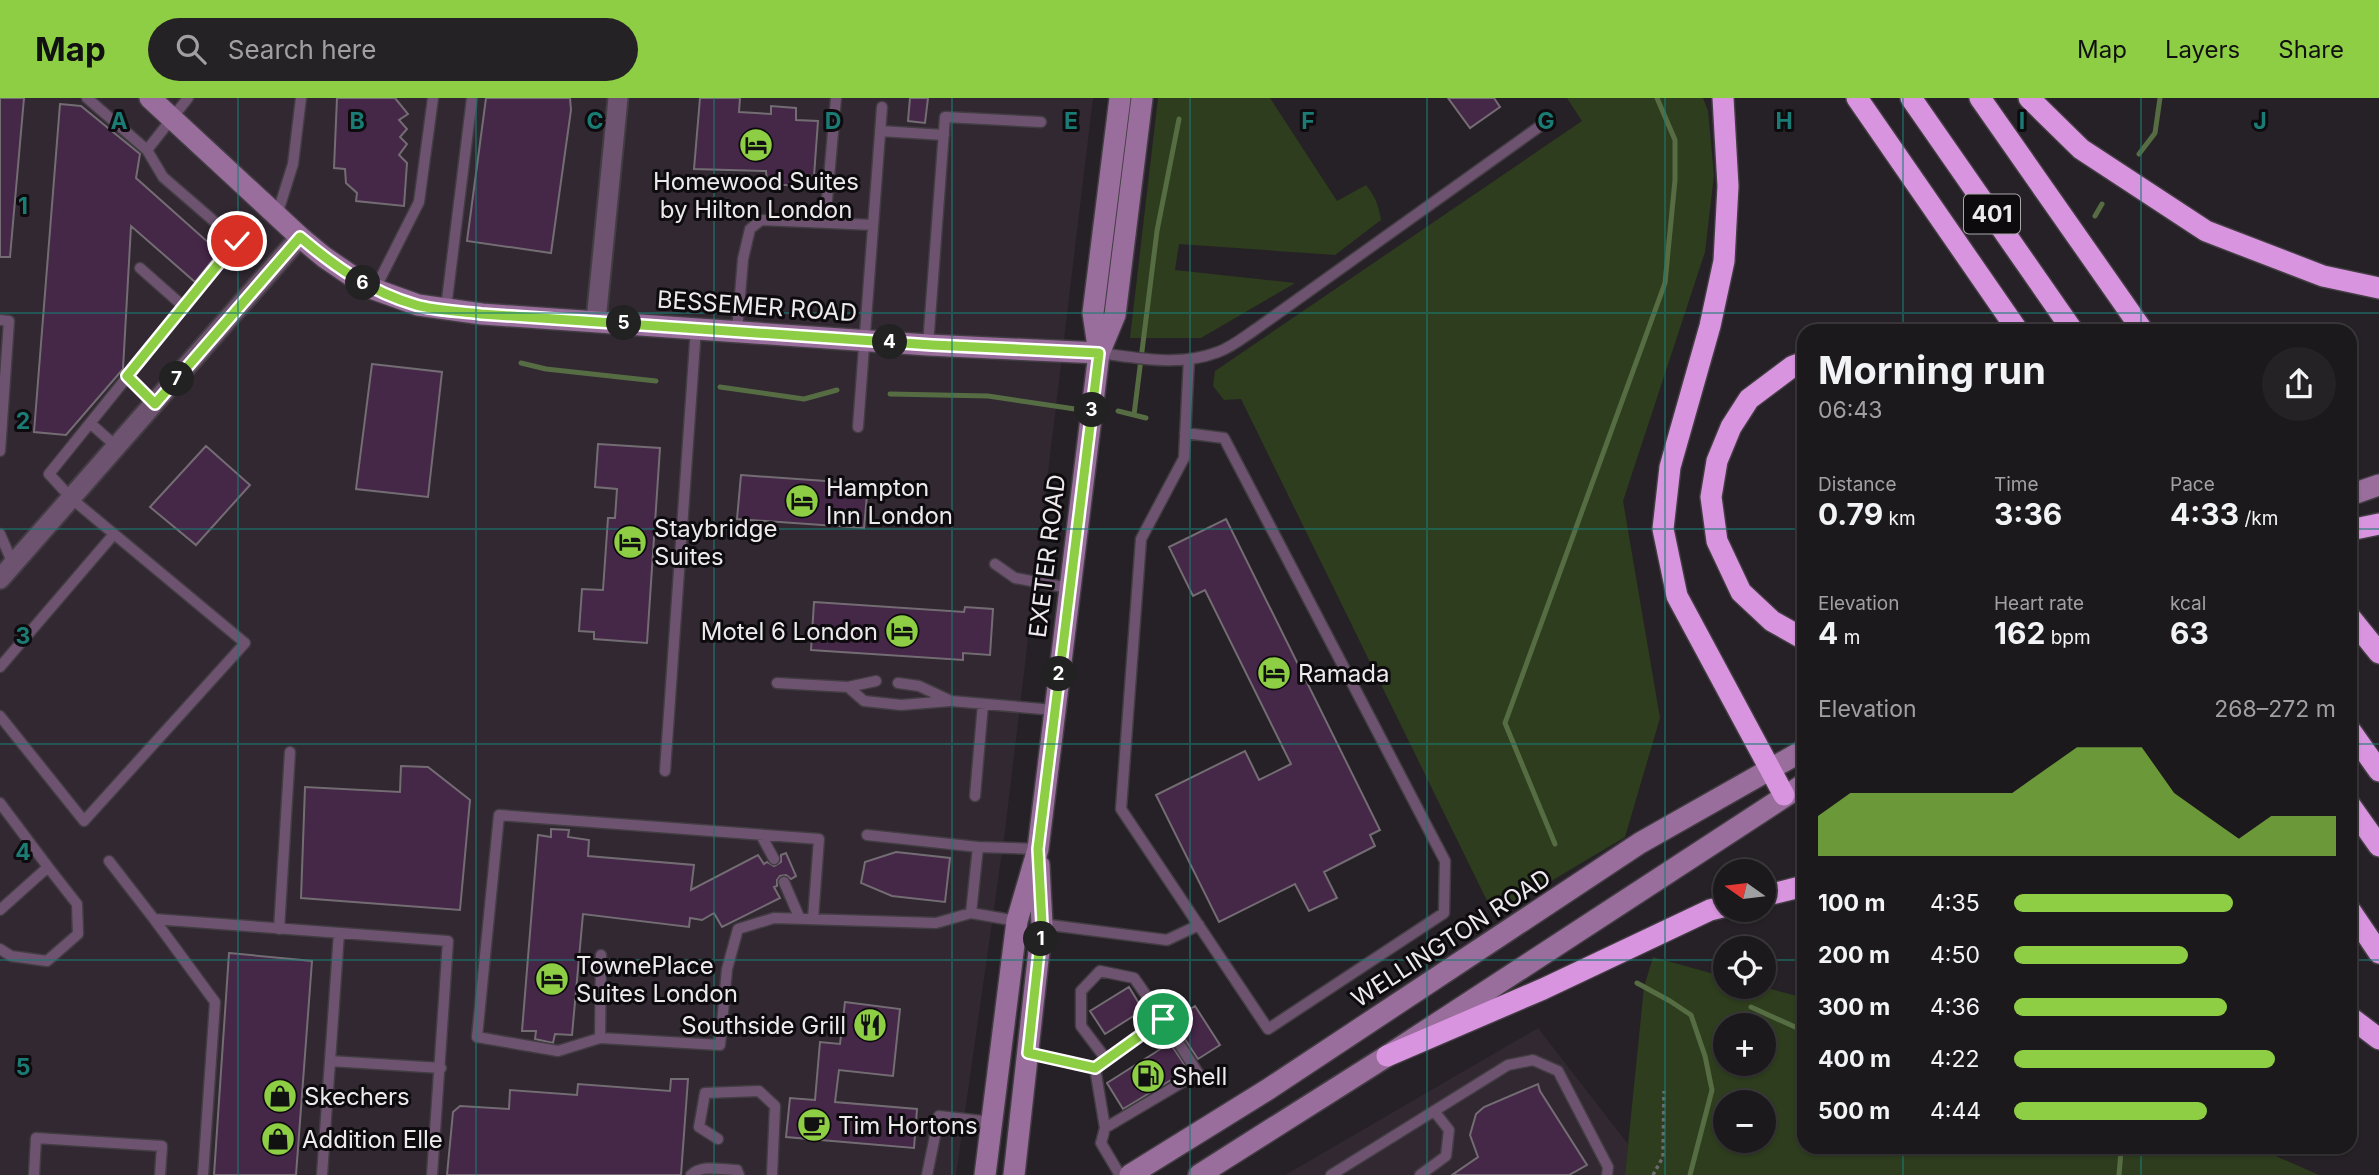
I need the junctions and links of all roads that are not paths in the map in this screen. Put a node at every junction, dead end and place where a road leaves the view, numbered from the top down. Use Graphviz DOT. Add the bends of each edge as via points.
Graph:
graph roads {
  1 [pos="87,98"];
  2 [pos="150,98"];
  3 [pos="188,98"];
  4 [pos="301,98"];
  5 [pos="433,98"];
  6 [pos="472,98"];
  7 [pos="618,98"];
  8 [pos="835,98"];
  9 [pos="1120,98"];
  10 [pos="1142,98"];
  11 [pos="1723,98"];
  12 [pos="1857,98"];
  13 [pos="1911,98"];
  14 [pos="1980,98"];
  15 [pos="2029,98"];
  16 [pos="882,107"];
  17 [pos="171,118"];
  18 [pos="1550,119"];
  19 [pos="1041,122"];
  20 [pos="880,131"];
  21 [pos="944,135"];
  22 [pos="147,150"];
  23 [pos="277,216"];
  24 [pos="825,223"];
  25 [pos="873,225"];
  26 [pos="300,237"];
  27 [pos="140,268"];
  28 [pos="2379,288"];
  29 [pos="375,289"];
  30 [pos="183,306"];
  31 [pos="446,309"];
  32 [pos="0,320"];
  33 [pos="596,321"];
  34 [pos="2013,324"];
  35 [pos="2068,324"];
  36 [pos="2138,324"];
  37 [pos="696,328"];
  38 [pos="737,331"];
  39 [pos="865,340"];
  40 [pos="928,345"];
  41 [pos="1099,353"];
  42 [pos="1189,359"];
  43 [pos="1797,365"];
  44 [pos="127,376"];
  45 [pos="155,404"];
  46 [pos="1,407"];
  47 [pos="90,423"];
  48 [pos="858,427"];
  49 [pos="1185,433"];
  50 [pos="117,447"];
  51 [pos="0,451"];
  52 [pos="2379,485"];
  53 [pos="2357,493"];
  54 [pos="72,499"];
  55 [pos="2379,519"];
  56 [pos="2379,524"];
  57 [pos="2357,527"];
  58 [pos="2357,528"];
  59 [pos="0,534"];
  60 [pos="114,534"];
  61 [pos="995,564"];
  62 [pos="7,572"];
  63 [pos="1069,587"];
  64 [pos="2357,626"];
  65 [pos="1797,635"];
  66 [pos="2379,653"];
  67 [pos="0,667"];
  68 [pos="876,681"];
  69 [pos="777,683"];
  70 [pos="898,683"];
  71 [pos="848,687"];
  72 [pos="951,701"];
  73 [pos="984,704"];
  74 [pos="1054,710"];
  75 [pos="0,716"];
  76 [pos="2357,740"];
  77 [pos="290,752"];
  78 [pos="1797,754"];
  79 [pos="1770,769"];
  80 [pos="665,771"];
  81 [pos="2379,771"];
  82 [pos="1797,788"];
  83 [pos="1784,795"];
  84 [pos="975,796"];
  85 [pos="0,803"];
  86 [pos="2357,815"];
  87 [pos="761,835"];
  88 [pos="867,835"];
  89 [pos="2379,846"];
  90 [pos="978,847"];
  91 [pos="1038,849"];
  92 [pos="774,859"];
  93 [pos="109,861"];
  94 [pos="48,867"];
  95 [pos="784,882"];
  96 [pos="1797,888"];
  97 [pos="1776,893"];
  98 [pos="0,910"];
  99 [pos="1713,910"];
  100 [pos="971,913"];
  101 [pos="154,919"];
  102 [pos="800,919"];
  103 [pos="813,919"];
  104 [pos="2357,920"];
  105 [pos="1017,921"];
  106 [pos="1042,924"];
  107 [pos="1199,926"];
  108 [pos="279,929"];
  109 [pos="339,933"];
  110 [pos="0,949"];
  111 [pos="2379,953"];
  112 [pos="601,955"];
  113 [pos="1163,1019"];
  114 [pos="2357,1022"];
  115 [pos="600,1038"];
  116 [pos="2379,1039"];
  117 [pos="1028,1053"];
  118 [pos="1387,1056"];
  119 [pos="1106,1059"];
  120 [pos="330,1061"];
  121 [pos="440,1068"];
  122 [pos="1095,1068"];
  123 [pos="1434,1111"];
  124 [pos="991,1122"];
  125 [pos="1105,1128"];
  126 [pos="718,1139"];
  127 [pos="34,1175"];
  128 [pos="160,1175"];
  129 [pos="202,1175"];
  130 [pos="322,1175"];
  131 [pos="432,1175"];
  132 [pos="691,1175"];
  133 [pos="740,1175"];
  134 [pos="772,1175"];
  135 [pos="927,1175"];
  136 [pos="985,1175"];
  137 [pos="1014,1175"];
  138 [pos="1120,1175"];
  139 [pos="1130,1175"];
  140 [pos="1199,1175"];
  141 [pos="1331,1175"];
  142 [pos="1420,1175"];
  143 [pos="1607,1175"];
  1 -- 22 [label="lane"];
  2 -- 17 [label="street, BESSEMER ROAD"];
  3 -- 17 [label="lane"];
  4 -- 23 [label="lane" via="293,164"];
  5 -- 29 [label="lane" via="419,202"];
  6 -- 31 [label="lane"];
  7 -- 33 [label="street"];
  8 -- 24 [label="lane"];
  9 -- 41 [label="street, EXETER ROAD" via="1093,313"];
  10 -- 41 [label="street, EXETER ROAD" via="1115,314"];
  11 -- 79 [label="highway" via="1728,186 1724,261 1670,467 1663,529 1677,596"];
  12 -- 34 [label="highway, 401"];
  13 -- 35 [label="highway, 401"];
  14 -- 36 [label="highway"];
  15 -- 28 [label="highway" via="2081,149 2206,231 2323,275"];
  16 -- 20 [label="lane"];
  17 -- 22 [label="lane"];
  17 -- 23 [label="street, BESSEMER ROAD"];
  18 -- 42 [label="lane" via="1256,329 1220,352"];
  19 -- 21 [label="lane" via="945,117"];
  20 -- 21 [label="lane"];
  20 -- 25 [label="lane"];
  21 -- 40 [label="lane"];
  22 -- 30 [label="lane" via="163,177 237,241"];
  23 -- 26 [label="street, BESSEMER ROAD"];
  24 -- 25 [label="lane"];
  24 -- 38 [label="lane" via="761,220 750,229"];
  25 -- 39 [label="lane"];
  26 -- 29 [label="street, BESSEMER ROAD"];
  26 -- 45 [label="street"];
  27 -- 30 [label="lane"];
  29 -- 31 [label="street, BESSEMER ROAD" via="418,305"];
  30 -- 44 [label="lane"];
  31 -- 33 [label="street, BESSEMER ROAD"];
  32 -- 46 [label="lane" via="9,321"];
  33 -- 37 [label="street, BESSEMER ROAD"];
  37 -- 38 [label="street, BESSEMER ROAD"];
  37 -- 80 [label="lane"];
  38 -- 39 [label="street, BESSEMER ROAD"];
  39 -- 40 [label="street, BESSEMER ROAD"];
  39 -- 48 [label="lane"];
  40 -- 41 [label="street, BESSEMER ROAD"];
  41 -- 42 [label="lane" via="1168,362"];
  41 -- 63 [label="street, EXETER ROAD"];
  42 -- 49 [label="lane"];
  43 -- 65 [label="highway" via="1749,399 1717,461 1711,498 1717,541 1741,592 1772,621"];
  44 -- 45 [label="lane"];
  44 -- 47 [label="lane"];
  45 -- 50 [label="street"];
  46 -- 51 [label="lane"];
  47 -- 50 [label="lane"];
  47 -- 54 [label="lane" via="49,474"];
  49 -- 107 [label="lane" via="1184,458 1141,539 1121,809"];
  49 -- 107 [label="lane" via="1224,438 1445,861 1444,913 1268,1028"];
  50 -- 54 [label="street"];
  52 -- 53 [label="street"];
  54 -- 60 [label="lane"];
  54 -- 62 [label="street"];
  55 -- 57 [label="street"];
  56 -- 58 [label="highway"];
  59 -- 62 [label="lane"];
  60 -- 67 [label="lane"];
  60 -- 75 [label="lane" via="245,643 83,821"];
  61 -- 63 [label="lane" via="1015,578"];
  63 -- 74 [label="street, EXETER ROAD"];
  64 -- 66 [label="highway"];
  68 -- 71 [label="lane"];
  69 -- 71 [label="lane"];
  70 -- 72 [label="lane" via="919,686"];
  71 -- 72 [label="lane" via="864,701 901,705"];
  72 -- 73 [label="lane"];
  73 -- 74 [label="lane"];
  73 -- 84 [label="lane"];
  74 -- 91 [label="street, EXETER ROAD"];
  76 -- 81 [label="highway"];
  77 -- 108 [label="lane"];
  78 -- 79 [label="street, WELLINGTON ROAD"];
  79 -- 83 [label="highway"];
  79 -- 139 [label="street, WELLINGTON ROAD" via="1640,843 1267,1090"];
  82 -- 83 [label="street"];
  83 -- 118 [label="street"];
  85 -- 94 [label="lane"];
  86 -- 89 [label="highway"];
  87 -- 92 [label="lane"];
  87 -- 103 [label="lane" via="818,839"];
  87 -- 115 [label="lane" via="499,815 477,1037 558,1051"];
  88 -- 90 [label="lane"];
  90 -- 91 [label="lane"];
  90 -- 100 [label="lane"];
  91 -- 105 [label="street, EXETER ROAD"];
  91 -- 106 [label="street, EXETER ROAD"];
  93 -- 101 [label="lane"];
  94 -- 98 [label="lane"];
  94 -- 110 [label="lane" via="77,904 78,934 47,961 11,956"];
  95 -- 102 [label="lane"];
  96 -- 97 [label="highway"];
  99 -- 118 [label="highway"];
  100 -- 103 [label="lane" via="936,923"];
  100 -- 105 [label="lane"];
  101 -- 108 [label="lane"];
  101 -- 129 [label="lane" via="215,1002"];
  102 -- 103 [label="lane"];
  102 -- 115 [label="lane" via="774,918 738,929 727,969 720,1045"];
  104 -- 111 [label="highway"];
  105 -- 124 [label="street, EXETER ROAD"];
  106 -- 107 [label="lane" via="1167,940"];
  106 -- 117 [label="street, EXETER ROAD"];
  108 -- 109 [label="lane"];
  109 -- 120 [label="lane"];
  109 -- 121 [label="lane" via="448,941"];
  112 -- 115 [label="lane"];
  113 -- 119 [label="lane"];
  113 -- 119 [label="lane" via="1134,978 1100,971 1081,991 1082,1026"];
  113 -- 125 [label="lane" via="1198,1073"];
  114 -- 116 [label="highway"];
  117 -- 122 [label="lane"];
  117 -- 137 [label="street, EXETER ROAD"];
  118 -- 140 [label="street"];
  119 -- 122 [label="lane"];
  120 -- 121 [label="lane"];
  120 -- 130 [label="lane"];
  121 -- 131 [label="lane"];
  122 -- 125 [label="lane"];
  123 -- 141 [label="lane"];
  123 -- 142 [label="lane" via="1449,1130 1446,1156"];
  123 -- 143 [label="lane" via="1508,1065 1533,1060 1558,1071 1608,1167"];
  124 -- 135 [label="lane" via="939,1116"];
  124 -- 136 [label="street, EXETER ROAD"];
  125 -- 138 [label="lane" via="1101,1143"];
  126 -- 134 [label="lane" via="699,1127 705,1093 759,1091 775,1106"];
  127 -- 128 [label="lane" via="36,1138 162,1146"];
  132 -- 133 [label="lane" via="703,1169 737,1170"];
}
